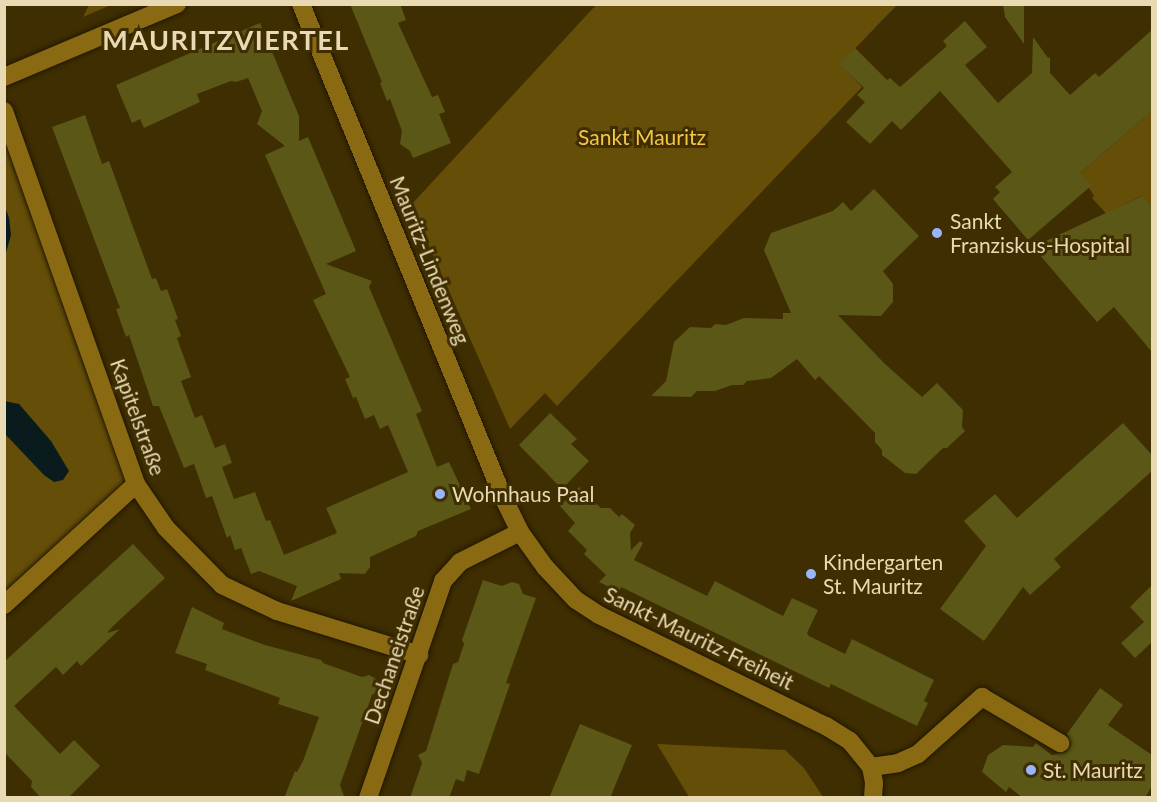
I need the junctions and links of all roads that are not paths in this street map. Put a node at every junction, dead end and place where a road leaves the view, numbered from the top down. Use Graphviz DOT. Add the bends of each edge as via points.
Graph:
graph roads {
  1 [pos="177,4"];
  2 [pos="301,4"];
  3 [pos="4,77"];
  4 [pos="4,111"];
  5 [pos="136,484"];
  6 [pos="520,532"];
  7 [pos="4,605"];
  8 [pos="418,655"];
  9 [pos="1060,743"];
  10 [pos="871,767"];
  11 [pos="368,798"];
  12 [pos="873,798"];
  1 -- 3 [label="street"];
  2 -- 6 [label="street, Mauritz-Lindenweg"];
  4 -- 5 [label="street, Kapitelstraße"];
  5 -- 7 [label="street"];
  5 -- 8 [label="street, Kapitelstraße" via="166,528 222,585 276,611"];
  6 -- 8 [label="street, Dechaneistraße" via="460,562 443,581"];
  6 -- 10 [label="street, Sankt-Mauritz-Freiheit" via="558,584 576,600 649,641 826,726 850,741"];
  8 -- 11 [label="street, Dechaneistraße"];
  9 -- 10 [label="street" via="982,697 918,754 898,763"];
  10 -- 12 [label="street"];
}
